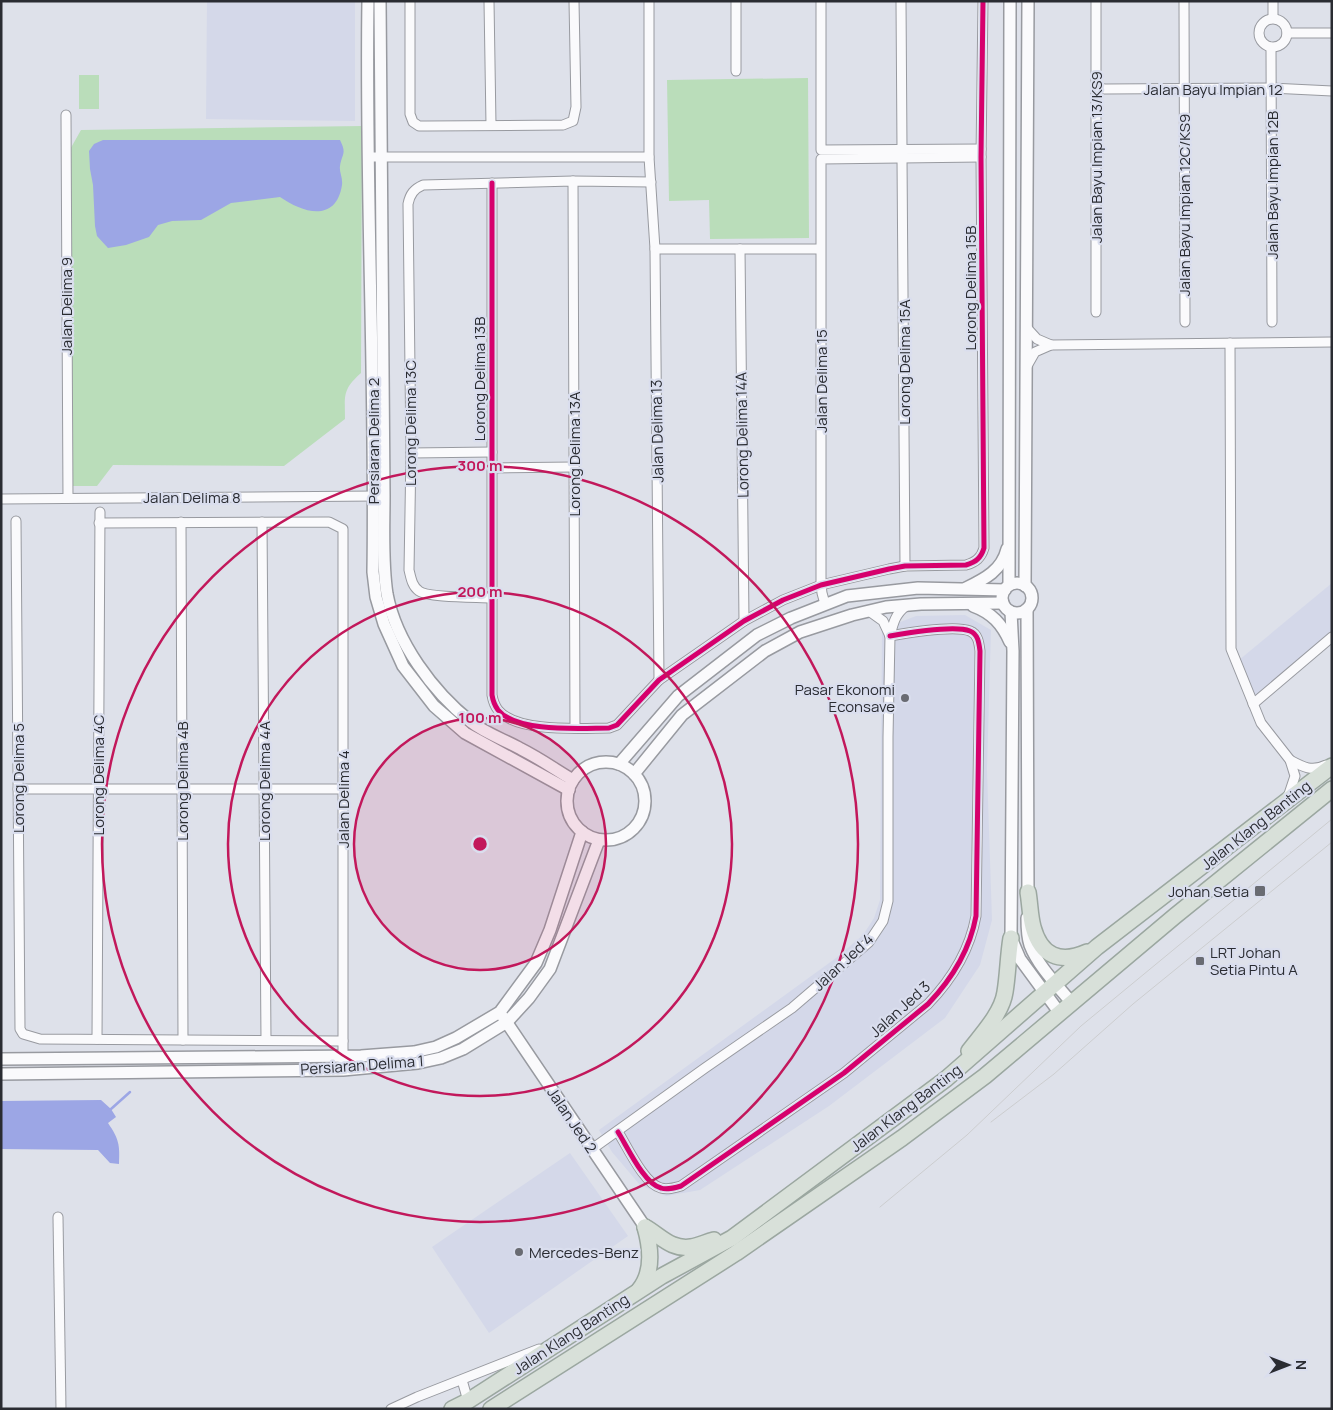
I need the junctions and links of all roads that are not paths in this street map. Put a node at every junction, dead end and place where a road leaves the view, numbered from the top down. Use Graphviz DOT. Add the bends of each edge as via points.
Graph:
graph roads {
  1 [pos="368,1"];
  2 [pos="380,1"];
  3 [pos="410,1"];
  4 [pos="489,1"];
  5 [pos="574,1"];
  6 [pos="649,1"];
  7 [pos="736,1"];
  8 [pos="821,1"];
  9 [pos="901,1"];
  10 [pos="983,1"];
  11 [pos="1010,1"];
  12 [pos="1028,1"];
  13 [pos="1096,1"];
  14 [pos="1184,1"];
  15 [pos="1273,1"];
  16 [pos="1273,18"];
  17 [pos="1332,33"];
  18 [pos="1287,34"];
  19 [pos="1271,48"];
  20 [pos="736,71"];
  21 [pos="1096,84"];
  22 [pos="1183,88"];
  23 [pos="1271,88"];
  24 [pos="1332,91"];
  25 [pos="66,115"];
  26 [pos="491,125"];
  27 [pos="982,153"];
  28 [pos="821,154"];
  29 [pos="902,154"];
  30 [pos="368,157"];
  31 [pos="383,157"];
  32 [pos="649,157"];
  33 [pos="573,181"];
  34 [pos="651,182"];
  35 [pos="492,183"];
  36 [pos="655,249"];
  37 [pos="740,249"];
  38 [pos="820,249"];
  39 [pos="1096,312"];
  40 [pos="1185,322"];
  41 [pos="1272,322"];
  42 [pos="1026,327"];
  43 [pos="1332,342"];
  44 [pos="1230,343"];
  45 [pos="1051,345"];
  46 [pos="1026,368"];
  47 [pos="492,452"];
  48 [pos="411,453"];
  49 [pos="574,467"];
  50 [pos="492,468"];
  51 [pos="379,496"];
  52 [pos="68,498"];
  53 [pos="1,499"];
  54 [pos="100,512"];
  55 [pos="16,520"];
  56 [pos="181,522"];
  57 [pos="262,522"];
  58 [pos="99,523"];
  59 [pos="1009,537"];
  60 [pos="905,566"];
  61 [pos="821,585"];
  62 [pos="1024,585"];
  63 [pos="1007,588"];
  64 [pos="963,589"];
  65 [pos="492,598"];
  66 [pos="1003,602"];
  67 [pos="825,604"];
  68 [pos="967,604"];
  69 [pos="906,606"];
  70 [pos="1027,609"];
  71 [pos="869,611"];
  72 [pos="1011,612"];
  73 [pos="843,618"];
  74 [pos="744,621"];
  75 [pos="821,626"];
  76 [pos="890,636"];
  77 [pos="1332,637"];
  78 [pos="1013,651"];
  79 [pos="659,680"];
  80 [pos="1253,704"];
  81 [pos="575,728"];
  82 [pos="1290,760"];
  83 [pos="1332,762"];
  84 [pos="618,764"];
  85 [pos="1332,766"];
  86 [pos="634,774"];
  87 [pos="571,785"];
  88 [pos="18,789"];
  89 [pos="98,789"];
  90 [pos="182,789"];
  91 [pos="264,789"];
  92 [pos="343,789"];
  93 [pos="1332,789"];
  94 [pos="1275,810"];
  95 [pos="582,832"];
  96 [pos="599,840"];
  97 [pos="1028,892"];
  98 [pos="1011,938"];
  99 [pos="1097,947"];
  100 [pos="1051,988"];
  101 [pos="1071,1002"];
  102 [pos="500,1012"];
  103 [pos="1059,1012"];
  104 [pos="507,1022"];
  105 [pos="97,1039"];
  106 [pos="184,1040"];
  107 [pos="266,1040"];
  108 [pos="343,1041"];
  109 [pos="343,1056"];
  110 [pos="1,1059"];
  111 [pos="343,1070"];
  112 [pos="1,1074"];
  113 [pos="946,1079"];
  114 [pos="618,1132"];
  115 [pos="592,1149"];
  116 [pos="58,1217"];
  117 [pos="645,1227"];
  118 [pos="732,1238"];
  119 [pos="638,1291"];
  120 [pos="562,1339"];
  121 [pos="462,1380"];
  122 [pos="467,1405"];
  123 [pos="495,1408"];
  124 [pos="61,1409"];
  125 [pos="391,1409"];
  126 [pos="452,1409"];
  1 -- 30 [label="street, Persiaran Delima 2"];
  2 -- 31 [label="street, Persiaran Delima 2"];
  3 -- 26 [label="street" via="410,114 413,122 419,126"];
  4 -- 26 [label="street"];
  5 -- 26 [label="street" via="576,112 573,121 563,125"];
  6 -- 32 [label="street"];
  7 -- 20 [label="street"];
  8 -- 28 [label="street, Jalan Delima 15"];
  9 -- 29 [label="street, Lorong Delima 15A"];
  10 -- 27 [label="street, Lorong Delima 15B"];
  11 -- 59 [label="street"];
  12 -- 42 [label="street"];
  13 -- 21 [label="street, Jalan Bayu Impian 13/KS9"];
  14 -- 22 [label="street, Jalan Bayu Impian 12C/KS9"];
  15 -- 16 [label="street"];
  16 -- 18 [label="street" via="1282,22"];
  16 -- 19 [label="street" via="1263,22 1258,32 1262,42"];
  17 -- 18 [label="street"];
  18 -- 19 [label="street" via="1282,44"];
  19 -- 23 [label="street, Jalan Bayu Impian 12B"];
  21 -- 22 [label="street, Jalan Bayu Impian 12" via="1098,88 1105,89"];
  21 -- 39 [label="street, Jalan Bayu Impian 13/KS9"];
  22 -- 23 [label="street, Jalan Bayu Impian 12"];
  22 -- 40 [label="street, Jalan Bayu Impian 12C/KS9"];
  23 -- 24 [label="street, Jalan Bayu Impian 12"];
  23 -- 41 [label="street, Jalan Bayu Impian 12B"];
  25 -- 52 [label="street, Jalan Delima 9"];
  27 -- 29 [label="street"];
  27 -- 60 [label="street, Lorong Delima 15B" via="984,548 974,562 966,565"];
  28 -- 29 [label="street"];
  28 -- 38 [label="street, Jalan Delima 15"];
  29 -- 60 [label="street, Lorong Delima 15A"];
  30 -- 31 [label="street"];
  30 -- 51 [label="street, Persiaran Delima 2"];
  31 -- 32 [label="street"];
  31 -- 51 [label="street, Persiaran Delima 2"];
  32 -- 34 [label="street, Jalan Delima 13"];
  33 -- 34 [label="street"];
  33 -- 35 [label="street"];
  33 -- 49 [label="street, Lorong Delima 13A"];
  34 -- 36 [label="street, Jalan Delima 13"];
  35 -- 47 [label="street, Lorong Delima 13B"];
  35 -- 48 [label="street, Lorong Delima 13C" via="423,185 410,195"];
  36 -- 37 [label="street"];
  36 -- 79 [label="street, Jalan Delima 13"];
  37 -- 38 [label="street"];
  37 -- 74 [label="street, Lorong Delima 14A"];
  38 -- 61 [label="street, Jalan Delima 15"];
  42 -- 45 [label="street" via="1037,339"];
  42 -- 46 [label="street"];
  43 -- 44 [label="street"];
  44 -- 45 [label="street"];
  44 -- 80 [label="street" via="1231,649"];
  45 -- 46 [label="street" via="1036,352"];
  46 -- 62 [label="street"];
  47 -- 48 [label="street"];
  47 -- 50 [label="street, Lorong Delima 13B"];
  48 -- 65 [label="street, Lorong Delima 13C" via="409,570 412,582 420,592 432,595"];
  49 -- 50 [label="street"];
  49 -- 81 [label="street, Lorong Delima 13A"];
  50 -- 65 [label="street, Lorong Delima 13B"];
  51 -- 52 [label="street, Jalan Delima 8"];
  51 -- 87 [label="street, Persiaran Delima 2" via="373,572 376,597 403,666 434,706 465,734"];
  52 -- 53 [label="street, Jalan Delima 8"];
  54 -- 58 [label="street, Lorong Delima 4C"];
  55 -- 88 [label="street, Lorong Delima 5"];
  56 -- 57 [label="street"];
  56 -- 58 [label="street"];
  56 -- 90 [label="street, Lorong Delima 4B"];
  57 -- 91 [label="street, Lorong Delima 4A"];
  57 -- 92 [label="street, Jalan Delima 4" via="329,522 342,528"];
  58 -- 89 [label="street, Lorong Delima 4C"];
  59 -- 62 [label="street"];
  59 -- 63 [label="street"];
  59 -- 64 [label="street" via="1004,558 990,576"];
  60 -- 61 [label="street"];
  61 -- 67 [label="street, Jalan Delima 15"];
  61 -- 74 [label="street" via="783,600"];
  62 -- 63 [label="street" via="1016,583"];
  62 -- 70 [label="street" via="1031,597"];
  63 -- 64 [label="street"];
  63 -- 66 [label="street" via="1002,596"];
  64 -- 67 [label="street" via="918,588 847,596"];
  65 -- 81 [label="street, Lorong Delima 13B" via="492,696 499,711 514,720 536,726"];
  66 -- 68 [label="street"];
  66 -- 72 [label="street"];
  67 -- 73 [label="street"];
  67 -- 75 [label="street"];
  67 -- 84 [label="street" via="757,635 678,696"];
  68 -- 69 [label="street"];
  68 -- 78 [label="street" via="994,616 1005,631"];
  69 -- 71 [label="street"];
  69 -- 76 [label="street, Jalan Jed 4" via="894,620"];
  70 -- 72 [label="street"];
  70 -- 97 [label="street"];
  71 -- 73 [label="street"];
  71 -- 76 [label="street" via="883,621"];
  72 -- 78 [label="street"];
  73 -- 75 [label="street"];
  74 -- 79 [label="street"];
  75 -- 86 [label="street" via="800,632 765,651 710,693 682,716"];
  76 -- 114 [label="street, Jalan Jed 4" via="888,901 883,921 869,942 792,1008"];
  76 -- 114 [label="street, Jalan Jed 3" via="962,629 976,635 980,651 976,916 958,965 928,1004 859,1061 681,1186 660,1188 652,1182"];
  77 -- 80 [label="street"];
  78 -- 98 [label="street"];
  79 -- 81 [label="street" via="617,725"];
  80 -- 82 [label="street" via="1261,723"];
  82 -- 83 [label="street" via="1317,770"];
  82 -- 94 [label="street" via="1295,776 1289,794"];
  84 -- 86 [label="street"];
  84 -- 87 [label="street" via="593,764 582,771"];
  85 -- 94 [label="highway, Jalan Klang Banting"];
  86 -- 96 [label="street" via="644,793 643,815 629,833 615,840"];
  87 -- 95 [label="street" via="567,802 569,813"];
  88 -- 89 [label="street"];
  88 -- 105 [label="street, Lorong Delima 5" via="20,1029 23,1034 40,1039"];
  89 -- 90 [label="street"];
  89 -- 105 [label="street, Lorong Delima 4C"];
  90 -- 91 [label="street"];
  90 -- 106 [label="street, Lorong Delima 4B"];
  91 -- 92 [label="street"];
  91 -- 107 [label="street, Lorong Delima 4A"];
  92 -- 108 [label="street, Jalan Delima 4"];
  93 -- 101 [label="highway, Jalan Klang Banting"];
  94 -- 99 [label="highway, Jalan Klang Banting"];
  95 -- 96 [label="street"];
  95 -- 102 [label="street, Persiaran Delima 1" via="536,963"];
  96 -- 104 [label="street, Persiaran Delima 1" via="550,969"];
  97 -- 99 [label="highway" via="1033,927 1046,951 1066,958"];
  97 -- 100 [label="street" via="1027,934"];
  98 -- 100 [label="street" via="1020,960"];
  98 -- 113 [label="highway" via="1001,1005"];
  99 -- 100 [label="highway, Jalan Klang Banting"];
  100 -- 101 [label="street"];
  100 -- 103 [label="street"];
  100 -- 113 [label="highway, Jalan Klang Banting"];
  101 -- 103 [label="highway, Jalan Klang Banting"];
  102 -- 104 [label="street, Jalan Jed 2"];
  102 -- 109 [label="street, Persiaran Delima 1" via="436,1047 414,1052"];
  103 -- 123 [label="highway, Jalan Klang Banting" via="985,1076 902,1138 736,1253"];
  104 -- 111 [label="street, Persiaran Delima 1" via="442,1058"];
  104 -- 115 [label="street, Jalan Jed 2"];
  105 -- 106 [label="street"];
  106 -- 107 [label="street"];
  107 -- 108 [label="street"];
  108 -- 109 [label="street, Jalan Delima 4"];
  109 -- 110 [label="street, Persiaran Delima 1"];
  109 -- 111 [label="street, Jalan Delima 4"];
  111 -- 112 [label="street, Persiaran Delima 1"];
  113 -- 118 [label="highway, Jalan Klang Banting"];
  114 -- 115 [label="street, Jalan Jed 4"];
  115 -- 117 [label="street, Jalan Jed 2"];
  116 -- 124 [label="street"];
  117 -- 118 [label="highway" via="682,1248"];
  117 -- 119 [label="highway" via="650,1259 645,1280"];
  118 -- 119 [label="highway, Jalan Klang Banting"];
  119 -- 120 [label="highway, Jalan Klang Banting"];
  120 -- 121 [label="street"];
  120 -- 122 [label="highway, Jalan Klang Banting"];
  121 -- 122 [label="street"];
  121 -- 125 [label="street"];
  122 -- 126 [label="highway, Jalan Klang Banting"];
}
